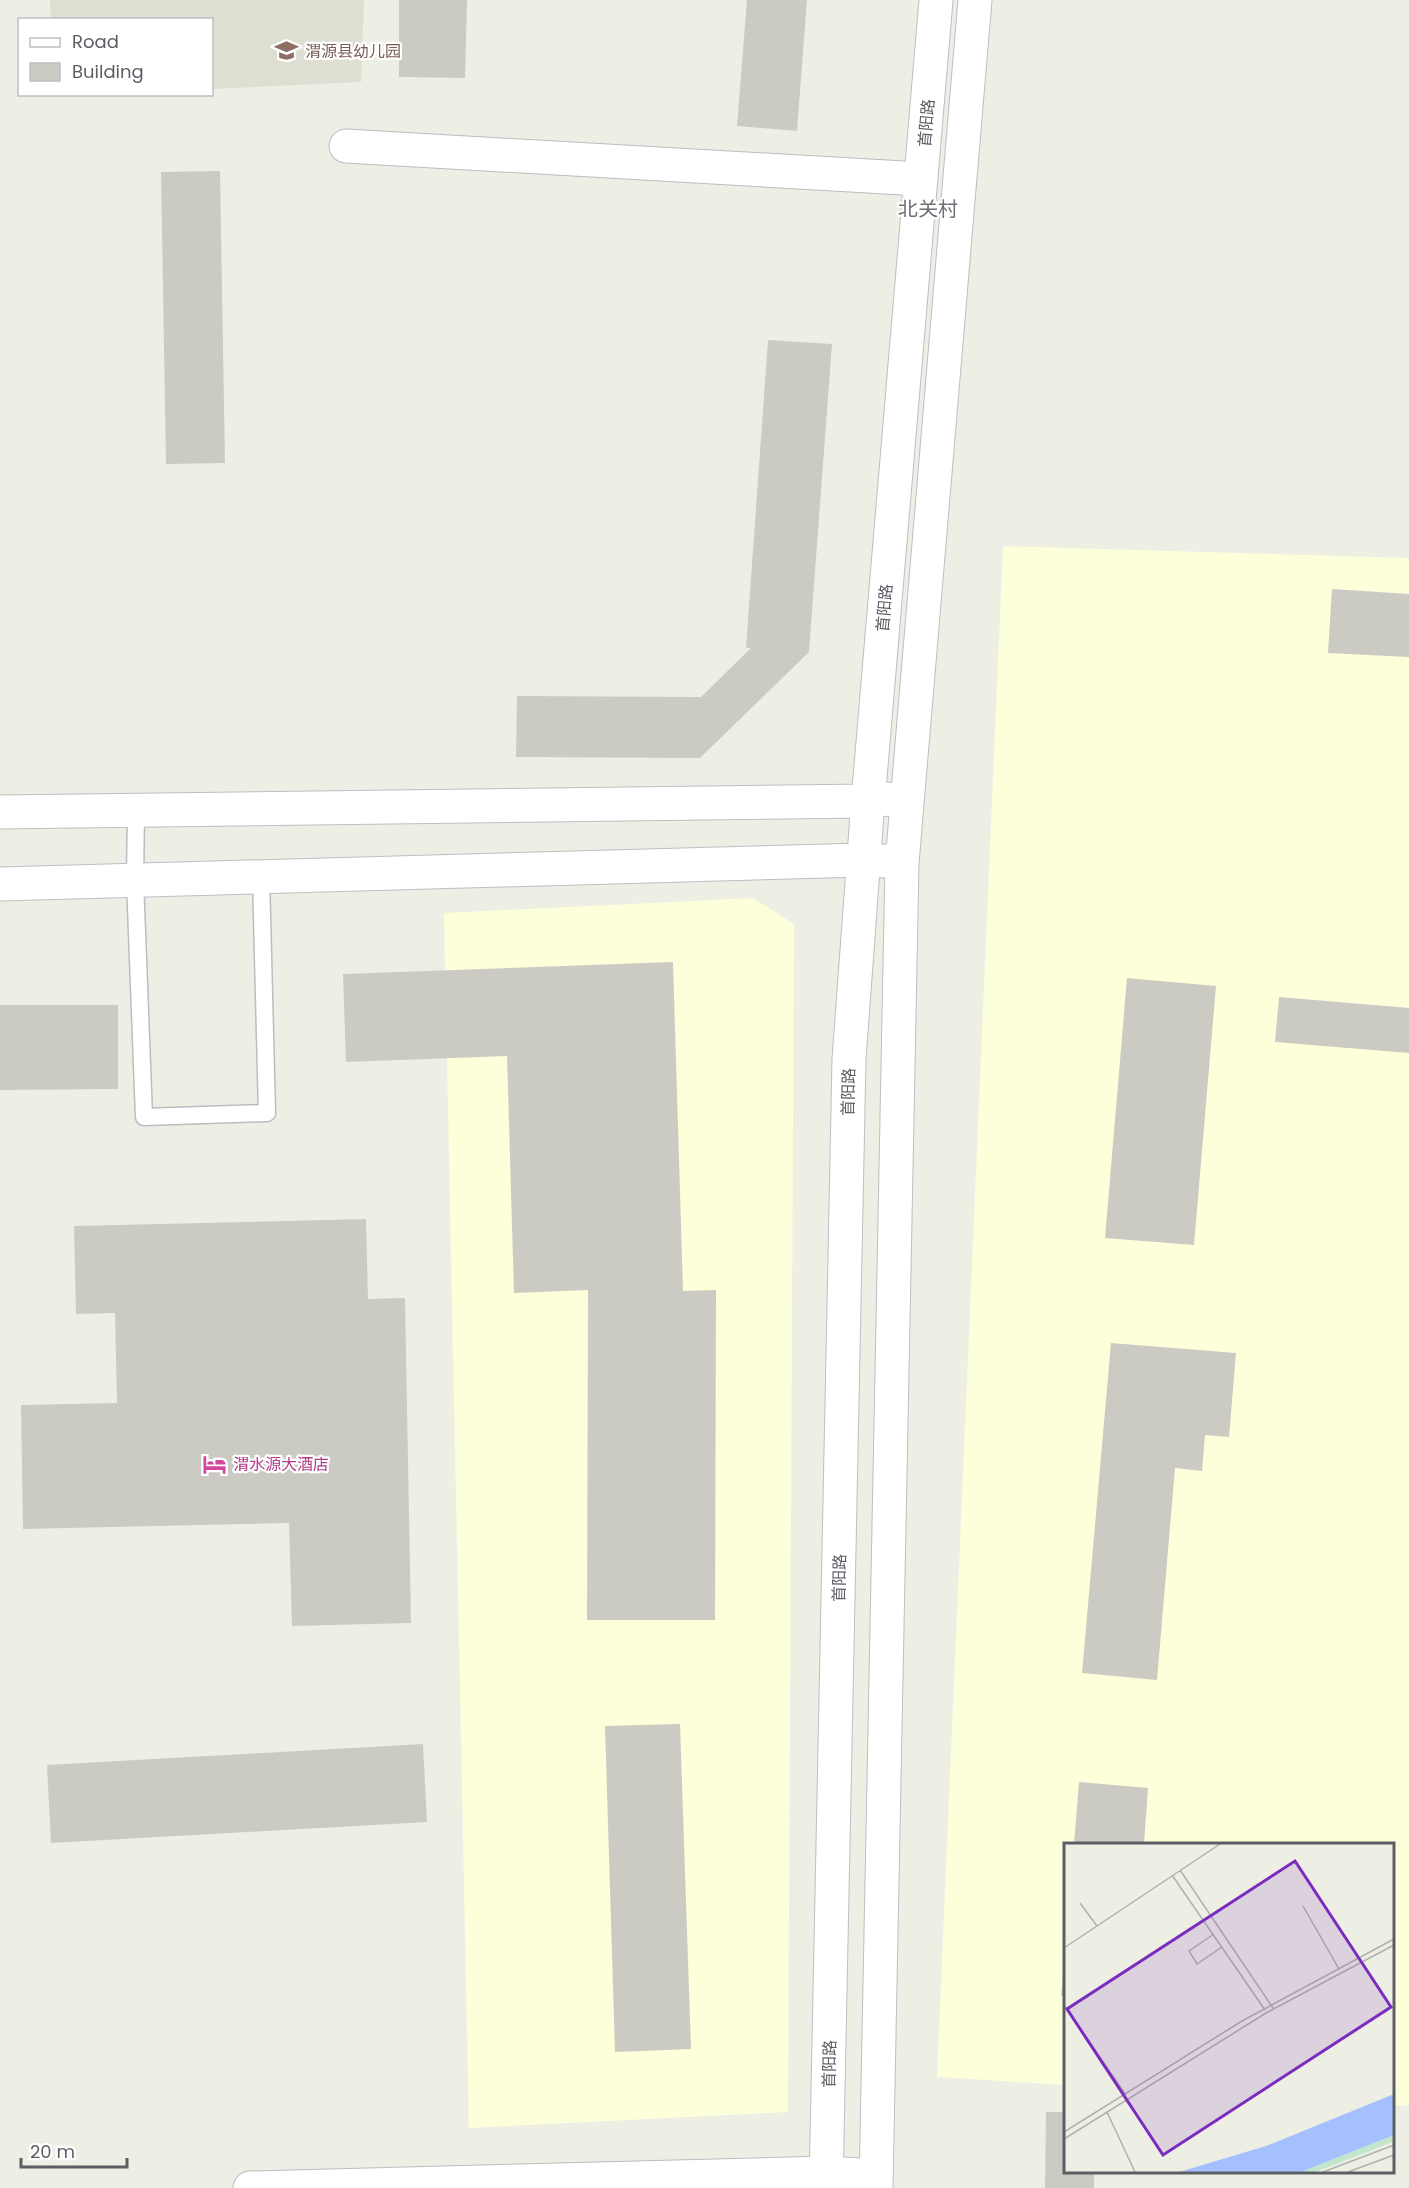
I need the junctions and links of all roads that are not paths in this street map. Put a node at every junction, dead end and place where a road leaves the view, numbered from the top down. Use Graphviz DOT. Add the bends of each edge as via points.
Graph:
graph roads {
  1 [pos="936,0"];
  2 [pos="975,0"];
  3 [pos="346,146"];
  4 [pos="921,179"];
  5 [pos="907,796"];
  6 [pos="868,801"];
  7 [pos="136,810"];
  8 [pos="0,812"];
  9 [pos="863,860"];
  10 [pos="902,863"];
  11 [pos="261,876"];
  12 [pos="135,880"];
  13 [pos="0,884"];
  14 [pos="826,2181"];
  15 [pos="876,2182"];
  16 [pos="250,2188"];
  1 -- 4 [label="main road, 首阳路"];
  2 -- 5 [label="main road"];
  3 -- 4 [label="main road"];
  4 -- 6 [label="main road, 首阳路"];
  5 -- 6 [label="main road"];
  5 -- 10 [label="main road"];
  6 -- 7 [label="main road"];
  6 -- 9 [label="main road, 首阳路"];
  7 -- 8 [label="main road"];
  7 -- 12 [label="lane"];
  9 -- 10 [label="main road"];
  9 -- 11 [label="main road"];
  9 -- 14 [label="main road, 首阳路" via="849,1059"];
  10 -- 15 [label="main road"];
  11 -- 12 [label="main road"];
  11 -- 12 [label="lane" via="267,1113 144,1118"];
  12 -- 13 [label="main road"];
  14 -- 15 [label="main road"];
  14 -- 16 [label="main road"];
}
